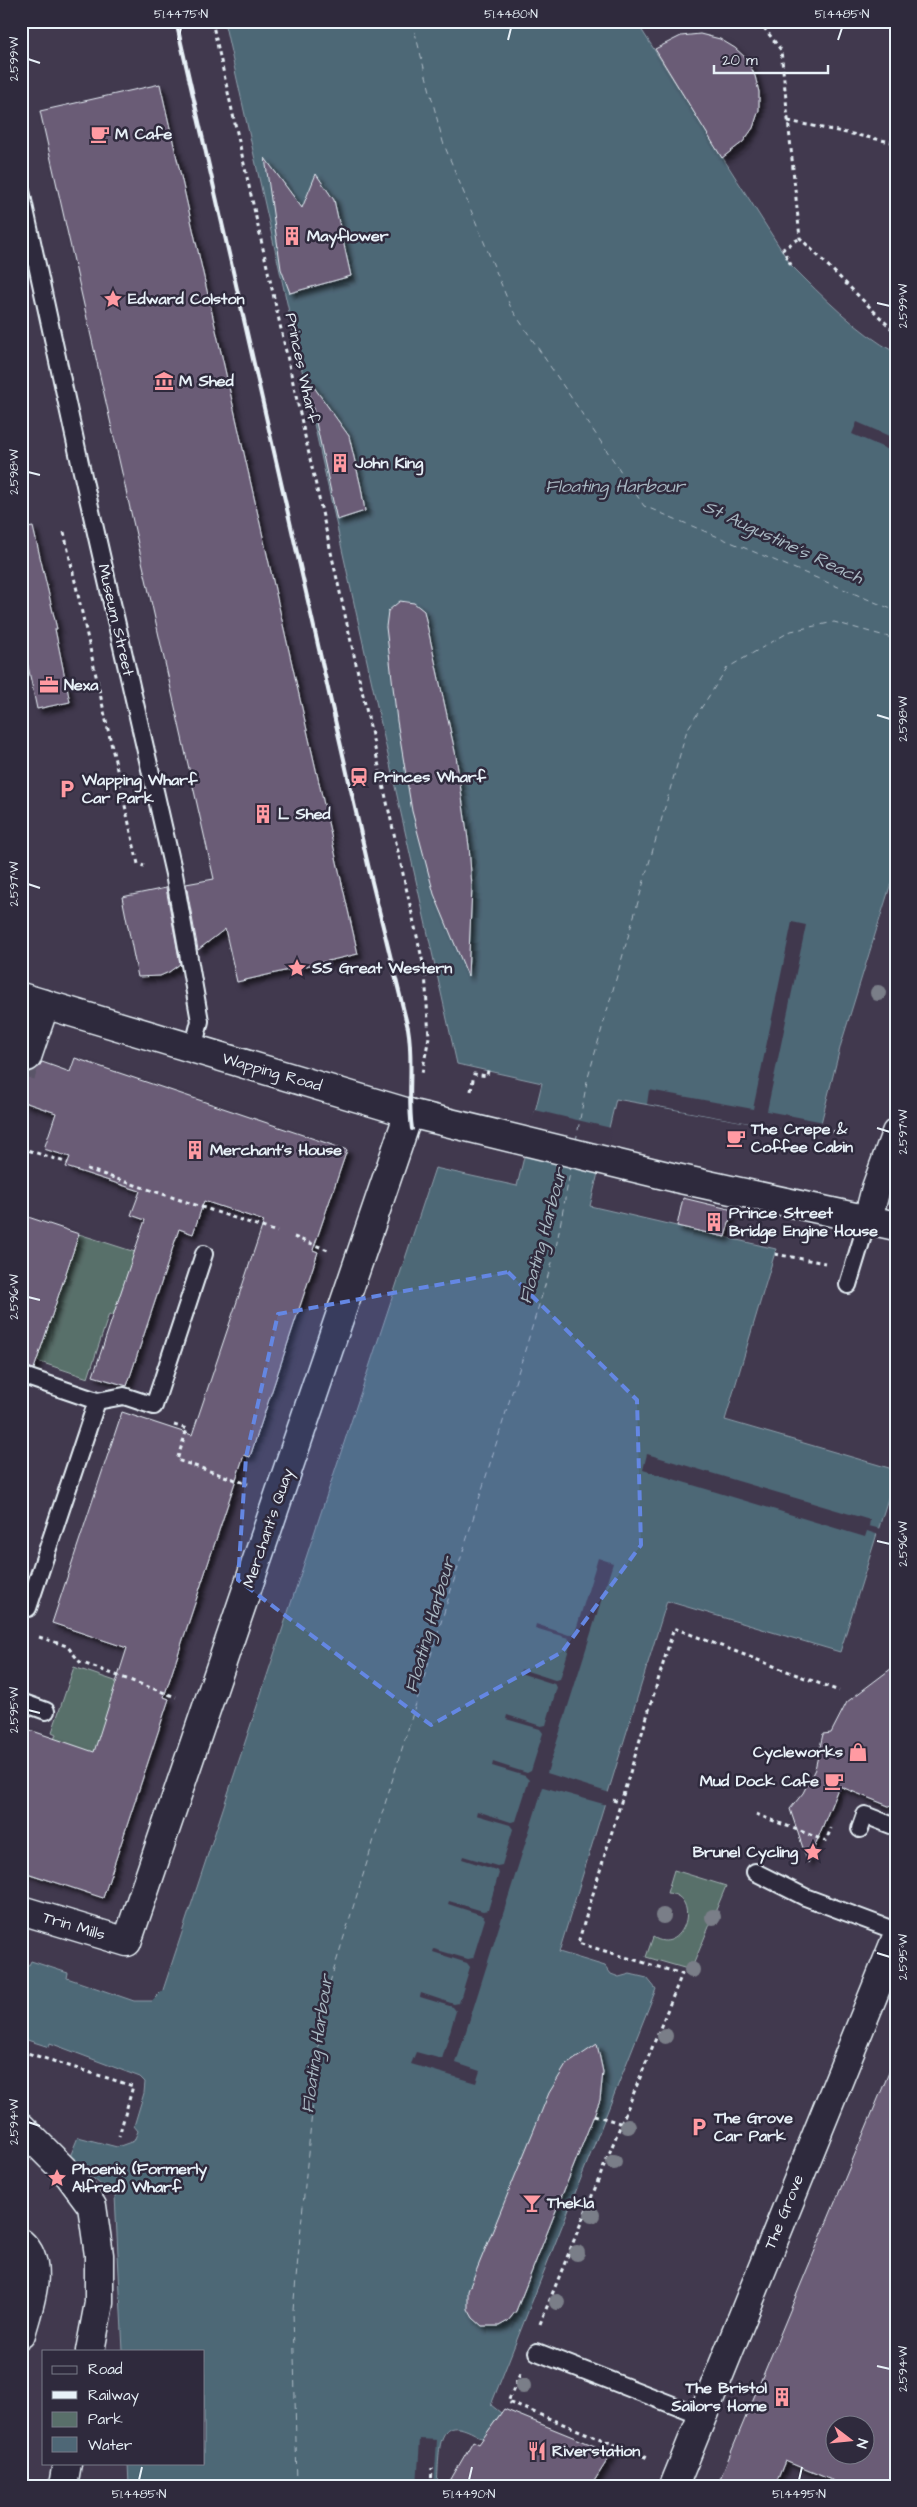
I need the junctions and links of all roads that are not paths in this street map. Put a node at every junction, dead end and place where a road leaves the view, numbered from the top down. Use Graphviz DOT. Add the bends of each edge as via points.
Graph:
graph roads {
  1 [pos="21,191"];
  2 [pos="33,1000"];
  3 [pos="193,1048"];
  4 [pos="27,1057"];
  5 [pos="410,1113"];
  6 [pos="896,1133"];
  7 [pos="868,1219"];
  8 [pos="896,1226"];
  9 [pos="204,1254"];
  10 [pos="848,1285"];
  11 [pos="21,1375"];
  12 [pos="97,1400"];
  13 [pos="28,1608"];
  14 [pos="21,1702"];
  15 [pos="46,1711"];
  16 [pos="861,1826"];
  17 [pos="896,1827"];
  18 [pos="755,1872"];
  19 [pos="21,1910"];
  20 [pos="896,1932"];
  21 [pos="896,1939"];
  22 [pos="128,1942"];
  23 [pos="21,2128"];
  24 [pos="21,2243"];
  25 [pos="21,2334"];
  26 [pos="90,2350"];
  27 [pos="537,2352"];
  28 [pos="702,2416"];
  29 [pos="67,2464"];
  30 [pos="676,2478"];
  31 [pos="63,2486"];
  1 -- 3 [label="lane, Museum Street" via="174,874 200,1021"];
  2 -- 3 [label="street, Wapping Road"];
  2 -- 4 [label="street"];
  3 -- 5 [label="street, Wapping Road"];
  5 -- 7 [label="street, Wapping Road" via="676,1178"];
  5 -- 22 [label="street, Merchant's Quay"];
  6 -- 7 [label="street"];
  7 -- 8 [label="street, Wapping Road"];
  7 -- 10 [label="lane"];
  9 -- 12 [label="lane" via="154,1406 124,1396"];
  11 -- 12 [label="lane"];
  12 -- 13 [label="lane"];
  14 -- 15 [label="lane"];
  16 -- 17 [label="lane" via="865,1815"];
  18 -- 20 [label="lane" via="805,1898"];
  19 -- 22 [label="street, Trin Mills"];
  21 -- 28 [label="street, The Grove"];
  23 -- 26 [label="street" via="69,2175 92,2206 99,2254 98,2303"];
  24 -- 25 [label="street" via="30,2253 34,2272"];
  27 -- 28 [label="lane"];
  28 -- 30 [label="street, The Grove"];
  29 -- 31 [label="street"];
}
